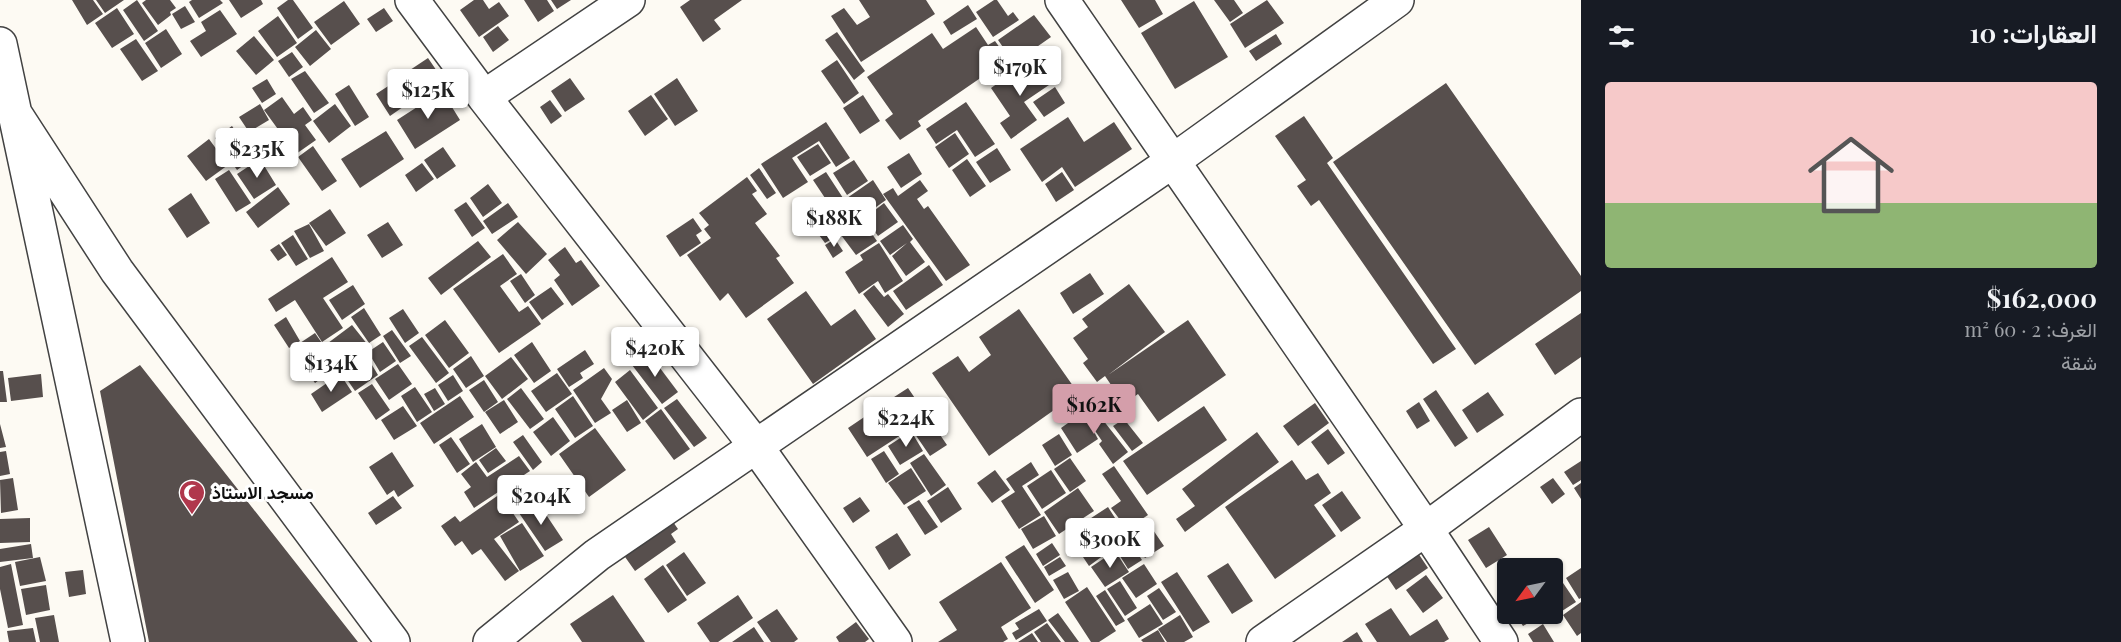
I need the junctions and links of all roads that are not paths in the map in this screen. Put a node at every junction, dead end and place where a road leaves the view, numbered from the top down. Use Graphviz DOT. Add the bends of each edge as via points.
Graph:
graph roads {
  1 [pos="412,0"];
  2 [pos="628,0"];
  3 [pos="1062,0"];
  4 [pos="1397,0"];
  5 [pos="0,44"];
  6 [pos="484,97"];
  7 [pos="14,112"];
  8 [pos="1173,160"];
  9 [pos="1581,415"];
  10 [pos="756,446"];
  11 [pos="1426,530"];
  12 [pos="128,642"];
  13 [pos="393,642"];
  14 [pos="490,642"];
  15 [pos="895,642"];
  16 [pos="1263,642"];
  17 [pos="1501,642"];
  1 -- 6 [label="street"];
  2 -- 6 [label="street"];
  3 -- 8 [label="street"];
  4 -- 8 [label="street"];
  5 -- 7 [label="street"];
  6 -- 10 [label="street"];
  7 -- 12 [label="street"];
  7 -- 13 [label="street" via="117,271"];
  8 -- 10 [label="street"];
  8 -- 11 [label="street"];
  9 -- 11 [label="street"];
  10 -- 14 [label="street" via="597,555"];
  10 -- 15 [label="street"];
  11 -- 16 [label="street"];
  11 -- 17 [label="street"];
}
